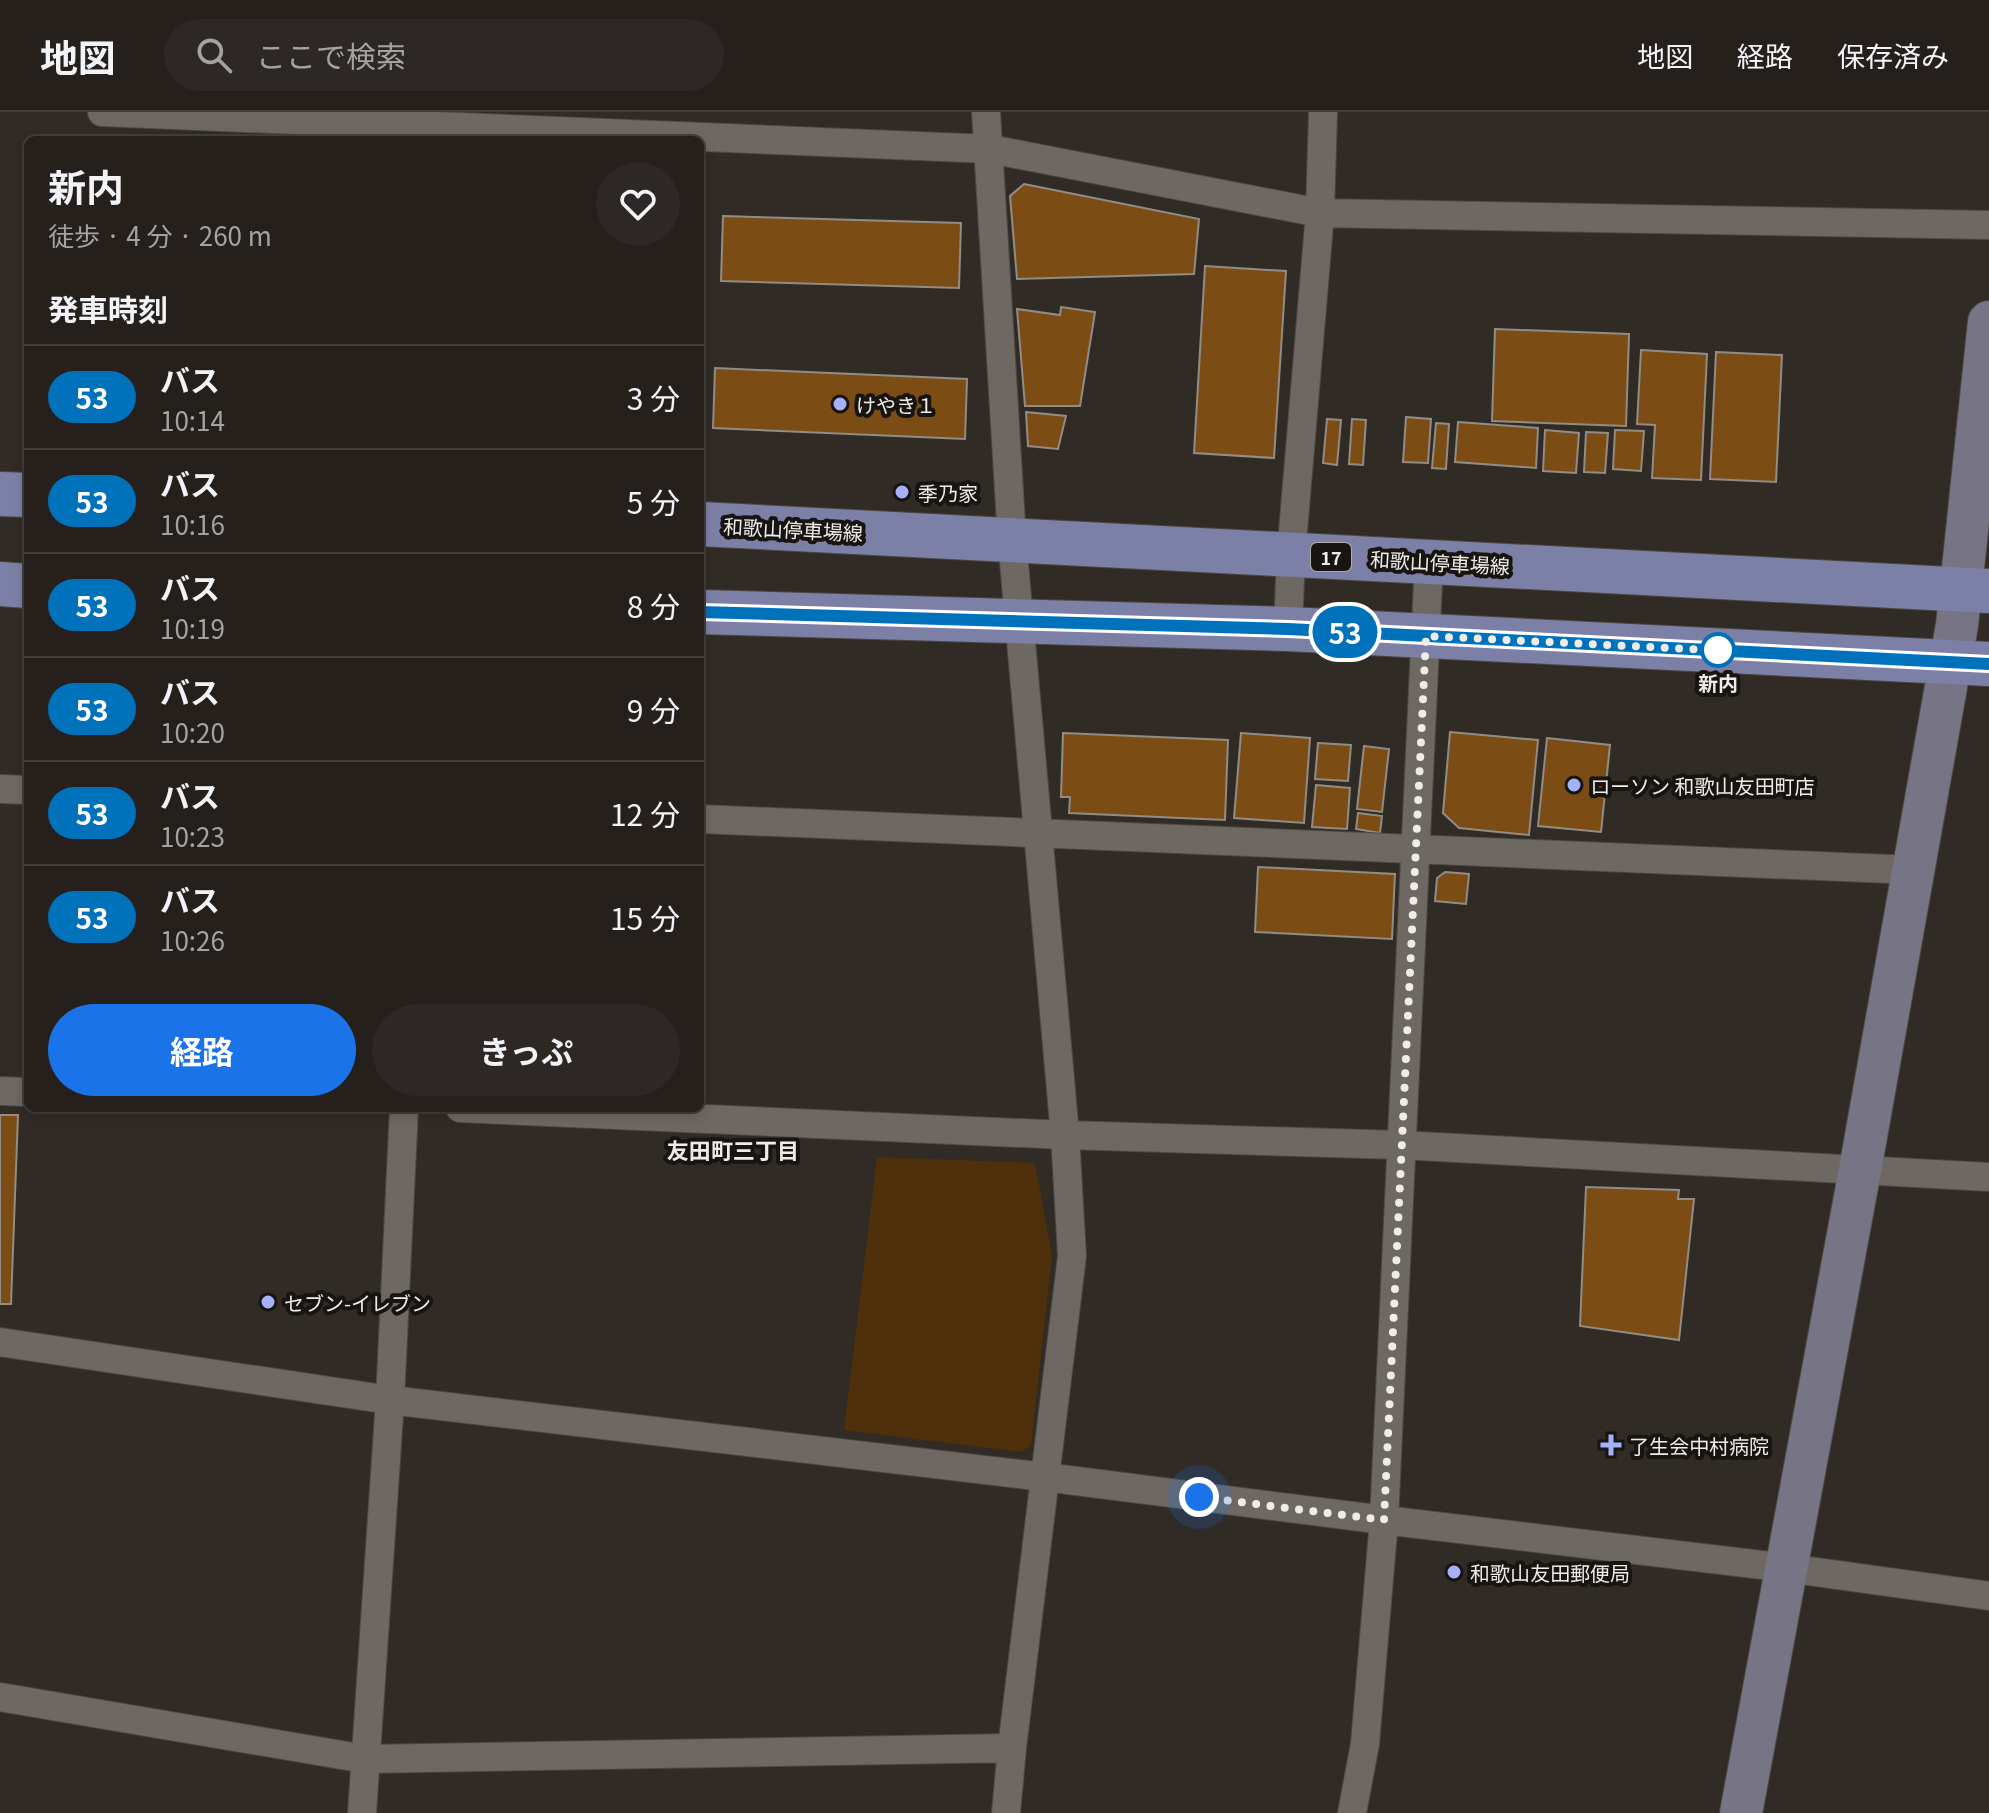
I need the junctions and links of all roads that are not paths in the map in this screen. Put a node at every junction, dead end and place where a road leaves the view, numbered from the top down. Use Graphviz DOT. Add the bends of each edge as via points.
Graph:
graph roads {
  1 [pos="102,112"];
  2 [pos="986,112"];
  3 [pos="1323,112"];
  4 [pos="465,126"];
  5 [pos="693,136"];
  6 [pos="704,136"];
  7 [pos="990,149"];
  8 [pos="1320,213"];
  9 [pos="1989,225"];
  10 [pos="1989,322"];
  11 [pos="0,494"];
  12 [pos="24,495"];
  13 [pos="704,524"];
  14 [pos="1012,540"];
  15 [pos="1291,555"];
  16 [pos="1429,561"];
  17 [pos="0,584"];
  18 [pos="24,586"];
  19 [pos="1980,586"];
  20 [pos="704,612"];
  21 [pos="1019,621"];
  22 [pos="1288,629"];
  23 [pos="1426,636"];
  24 [pos="1970,663"];
  25 [pos="1989,690"];
  26 [pos="0,789"];
  27 [pos="24,790"];
  28 [pos="704,819"];
  29 [pos="1038,833"];
  30 [pos="1415,849"];
  31 [pos="1914,870"];
  32 [pos="0,1091"];
  33 [pos="24,1092"];
  34 [pos="404,1112"];
  35 [pos="550,1112"];
  36 [pos="1065,1135"];
  37 [pos="1400,1145"];
  38 [pos="1860,1170"];
  39 [pos="1989,1177"];
  40 [pos="0,1342"];
  41 [pos="390,1400"];
  42 [pos="1045,1477"];
  43 [pos="1384,1520"];
  44 [pos="1787,1568"];
  45 [pos="1989,1596"];
  46 [pos="0,1697"];
  47 [pos="1012,1748"];
  48 [pos="365,1759"];
  49 [pos="362,1813"];
  50 [pos="1006,1813"];
  51 [pos="1352,1813"];
  52 [pos="1741,1813"];
  1 -- 4 [label="street"];
  2 -- 7 [label="street"];
  3 -- 8 [label="street"];
  4 -- 5 [label="street"];
  6 -- 7 [label="street"];
  7 -- 8 [label="street"];
  7 -- 14 [label="street"];
  8 -- 9 [label="street"];
  8 -- 15 [label="street"];
  10 -- 19 [label="street"];
  11 -- 12 [label="main road"];
  13 -- 14 [label="main road, 和歌山停車場線 / 17"];
  14 -- 15 [label="main road, 和歌山停車場線 / 17"];
  14 -- 21 [label="street"];
  15 -- 16 [label="main road, 和歌山停車場線 / 17"];
  15 -- 22 [label="street"];
  16 -- 19 [label="main road, 和歌山停車場線 / 17"];
  16 -- 23 [label="street"];
  17 -- 18 [label="main road"];
  19 -- 24 [label="street"];
  20 -- 21 [label="main road"];
  21 -- 22 [label="main road"];
  21 -- 29 [label="street"];
  22 -- 23 [label="main road"];
  23 -- 24 [label="main road"];
  23 -- 30 [label="street"];
  24 -- 25 [label="street"];
  24 -- 31 [label="street"];
  26 -- 27 [label="street"];
  28 -- 29 [label="street"];
  29 -- 30 [label="street"];
  29 -- 36 [label="street"];
  30 -- 31 [label="street"];
  30 -- 37 [label="street"];
  31 -- 38 [label="street"];
  32 -- 33 [label="street"];
  34 -- 41 [label="street"];
  35 -- 36 [label="street"];
  36 -- 37 [label="street"];
  36 -- 42 [label="street" via="1072,1256"];
  37 -- 38 [label="street"];
  37 -- 43 [label="street"];
  38 -- 39 [label="street"];
  38 -- 44 [label="street"];
  40 -- 41 [label="street"];
  41 -- 42 [label="street"];
  41 -- 48 [label="street"];
  42 -- 43 [label="street"];
  42 -- 47 [label="street"];
  43 -- 44 [label="street"];
  43 -- 51 [label="street" via="1365,1744"];
  44 -- 45 [label="street"];
  44 -- 52 [label="street"];
  46 -- 48 [label="street"];
  47 -- 48 [label="street"];
  47 -- 50 [label="street"];
  48 -- 49 [label="street"];
}
